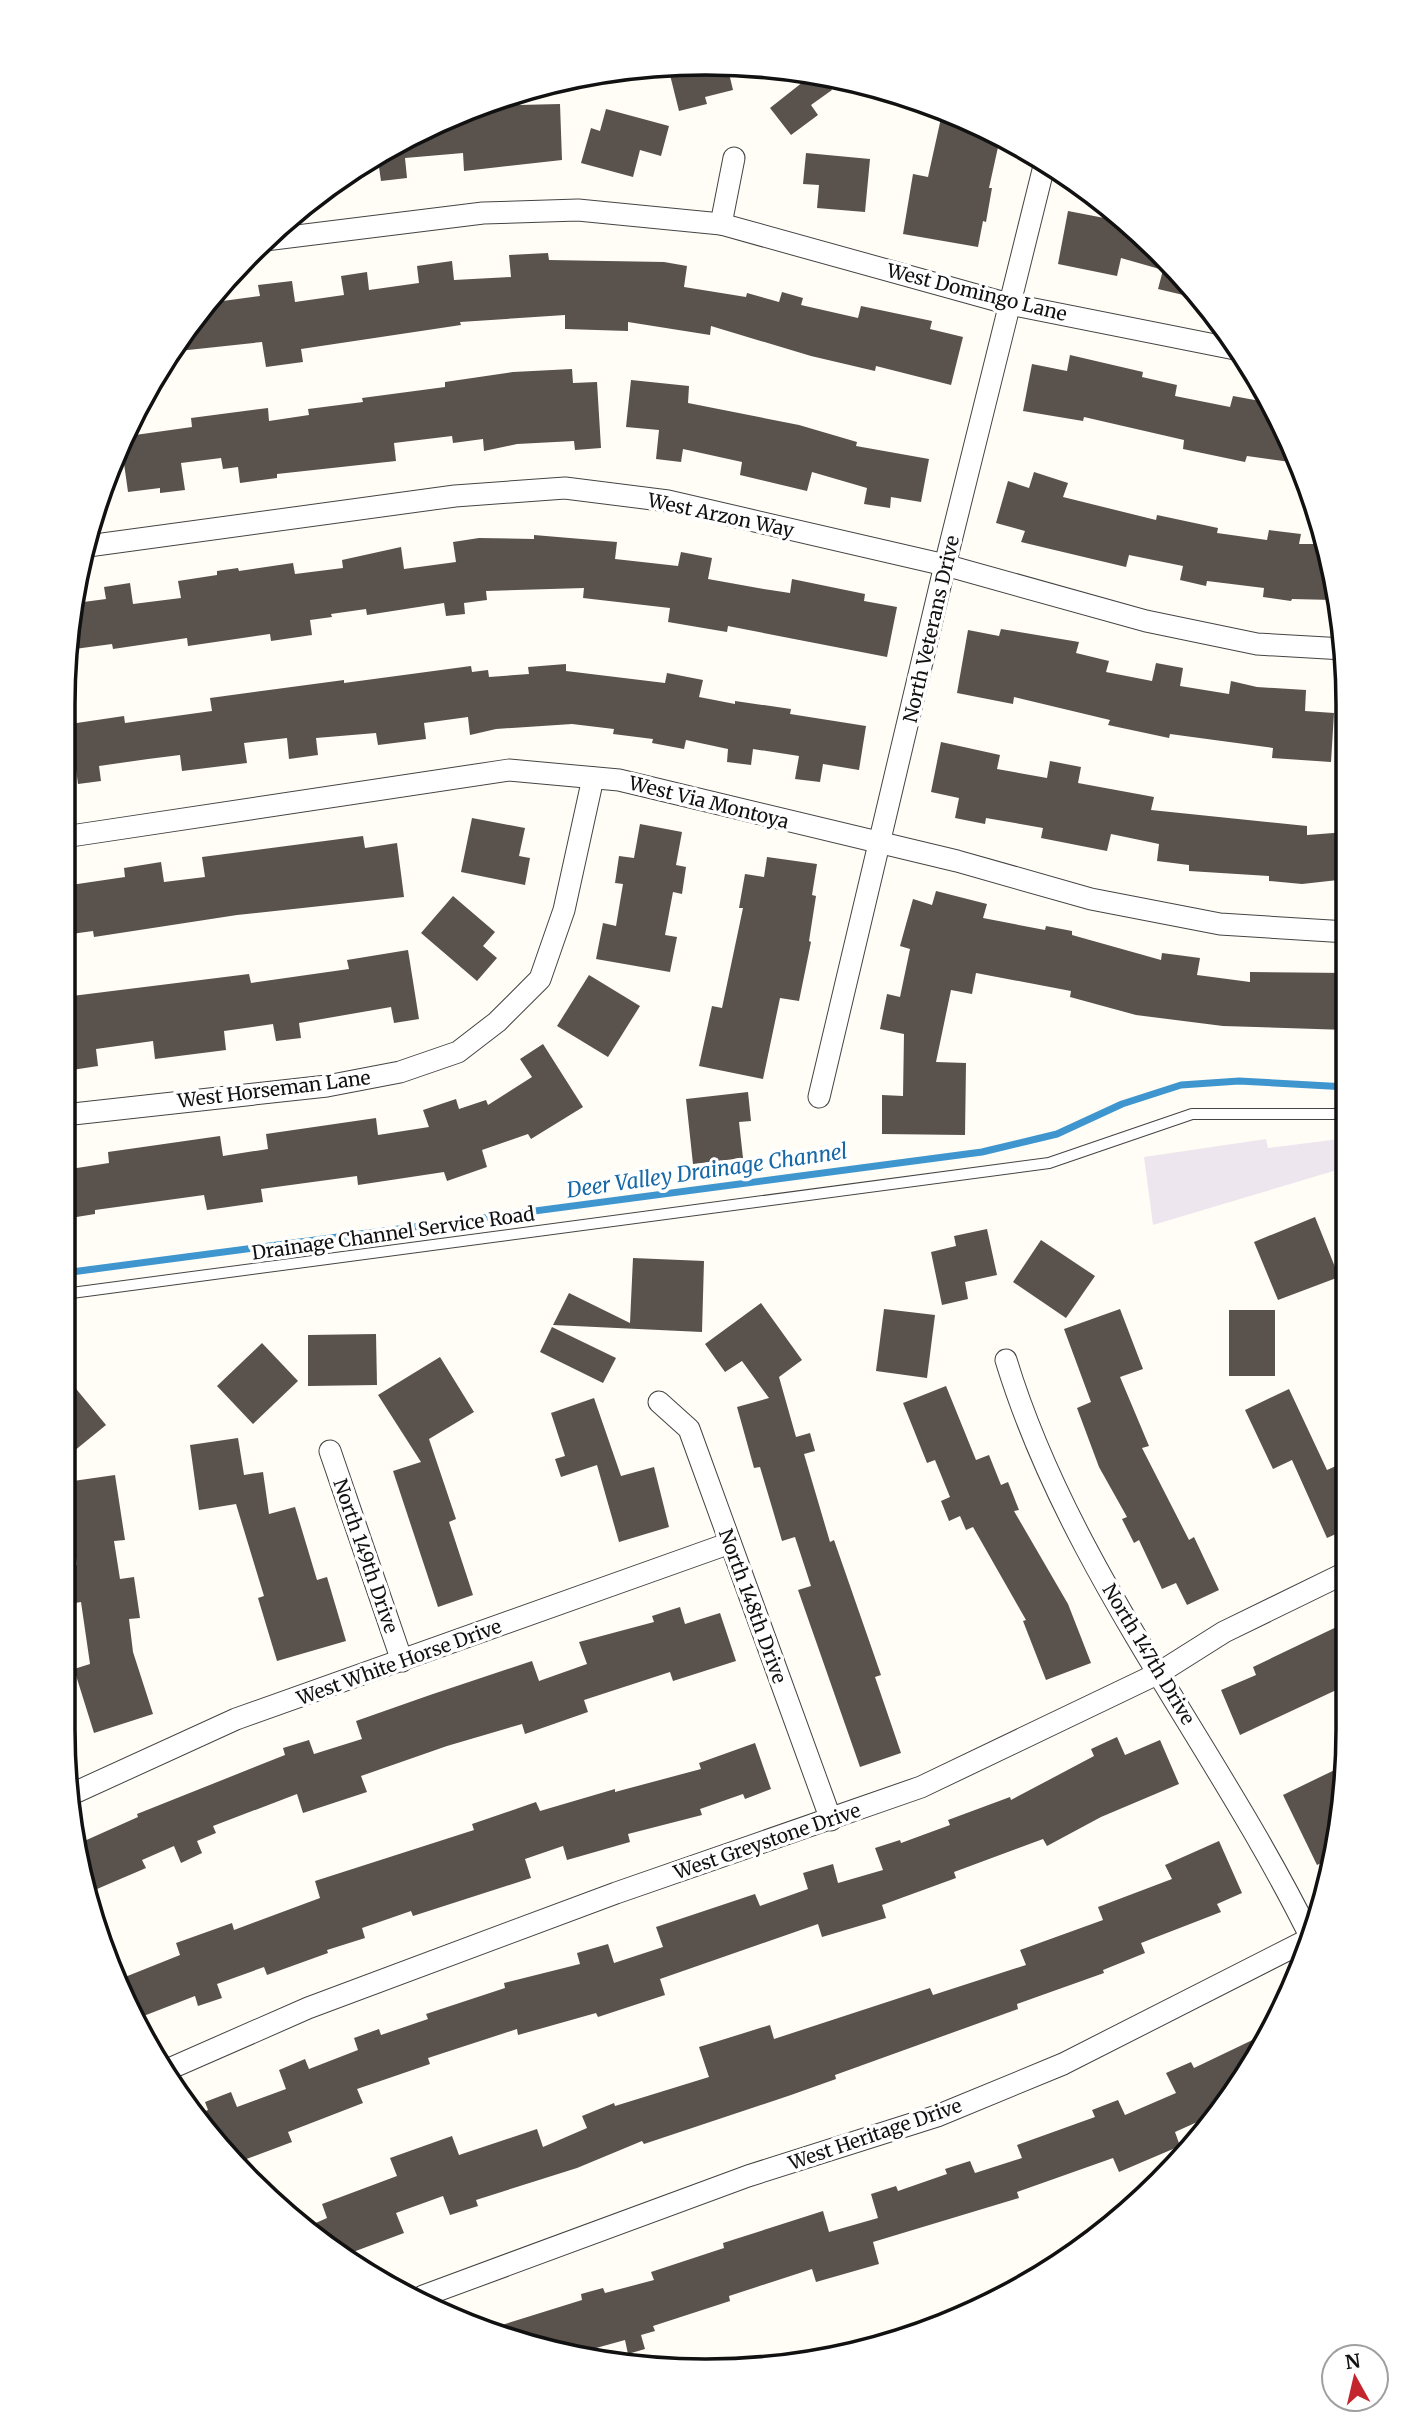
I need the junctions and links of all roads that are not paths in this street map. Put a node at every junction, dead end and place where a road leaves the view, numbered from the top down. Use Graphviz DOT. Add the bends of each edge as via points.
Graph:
graph roads {
  1 [pos="734,158"];
  2 [pos="1042,173"];
  3 [pos="721,225"];
  4 [pos="284,238"];
  5 [pos="1009,304"];
  6 [pos="1224,347"];
  7 [pos="96,545"];
  8 [pos="945,565"];
  9 [pos="1332,648"];
  10 [pos="593,778"];
  11 [pos="75,834"];
  12 [pos="880,845"];
  13 [pos="1336,931"];
  14 [pos="819,1097"];
  15 [pos="75,1114"];
  16 [pos="1336,1114"];
  17 [pos="75,1293"];
  18 [pos="1006,1360"];
  19 [pos="659,1402"];
  20 [pos="330,1451"];
  21 [pos="730,1543"];
  22 [pos="1336,1577"];
  23 [pos="402,1661"];
  24 [pos="1159,1673"];
  25 [pos="79,1791"];
  26 [pos="831,1820"];
  27 [pos="1304,1923"];
  28 [pos="1297,1946"];
  29 [pos="174,2067"];
  30 [pos="428,2294"];
  1 -- 3 [label="street"];
  2 -- 5 [label="street, North Veterans Drive"];
  3 -- 4 [label="street, West Domingo Lane" via="578,210 497,212"];
  3 -- 5 [label="street, West Domingo Lane"];
  5 -- 6 [label="street, West Domingo Lane"];
  5 -- 8 [label="street, North Veterans Drive"];
  7 -- 8 [label="street, West Arzon Way" via="455,496 565,488 668,501"];
  8 -- 9 [label="street, West Arzon Way" via="1146,621 1257,643"];
  8 -- 12 [label="street, North Veterans Drive"];
  10 -- 11 [label="street, West Via Montoya" via="509,770"];
  10 -- 12 [label="street, West Via Montoya" via="619,780"];
  10 -- 15 [label="street, West Horseman Lane" via="564,910 540,979 497,1022 458,1052 400,1072 327,1086"];
  12 -- 13 [label="street, West Via Montoya" via="957,861 1091,899 1220,924"];
  12 -- 14 [label="street, North Veterans Drive"];
  16 -- 17 [label="lane, Drainage Channel Service Road" via="1192,1114 1049,1163"];
  18 -- 24 [label="street, North 147th Drive" via="1019,1403 1072,1522"];
  19 -- 21 [label="street, North 148th Drive" via="689,1429"];
  20 -- 23 [label="street, North 149th Drive"];
  21 -- 23 [label="street, West White Horse Drive"];
  21 -- 26 [label="street, North 148th Drive"];
  22 -- 24 [label="street, West Greystone Drive" via="1224,1632"];
  23 -- 25 [label="street, West White Horse Drive" via="236,1720"];
  24 -- 26 [label="street, West Greystone Drive" via="921,1787"];
  24 -- 27 [label="street, North 147th Drive" via="1271,1858"];
  26 -- 29 [label="street, West Greystone Drive" via="616,1892 320,2003"];
  28 -- 30 [label="street, West Heritage Drive" via="1063,2064 937,2116 748,2176"];
}
